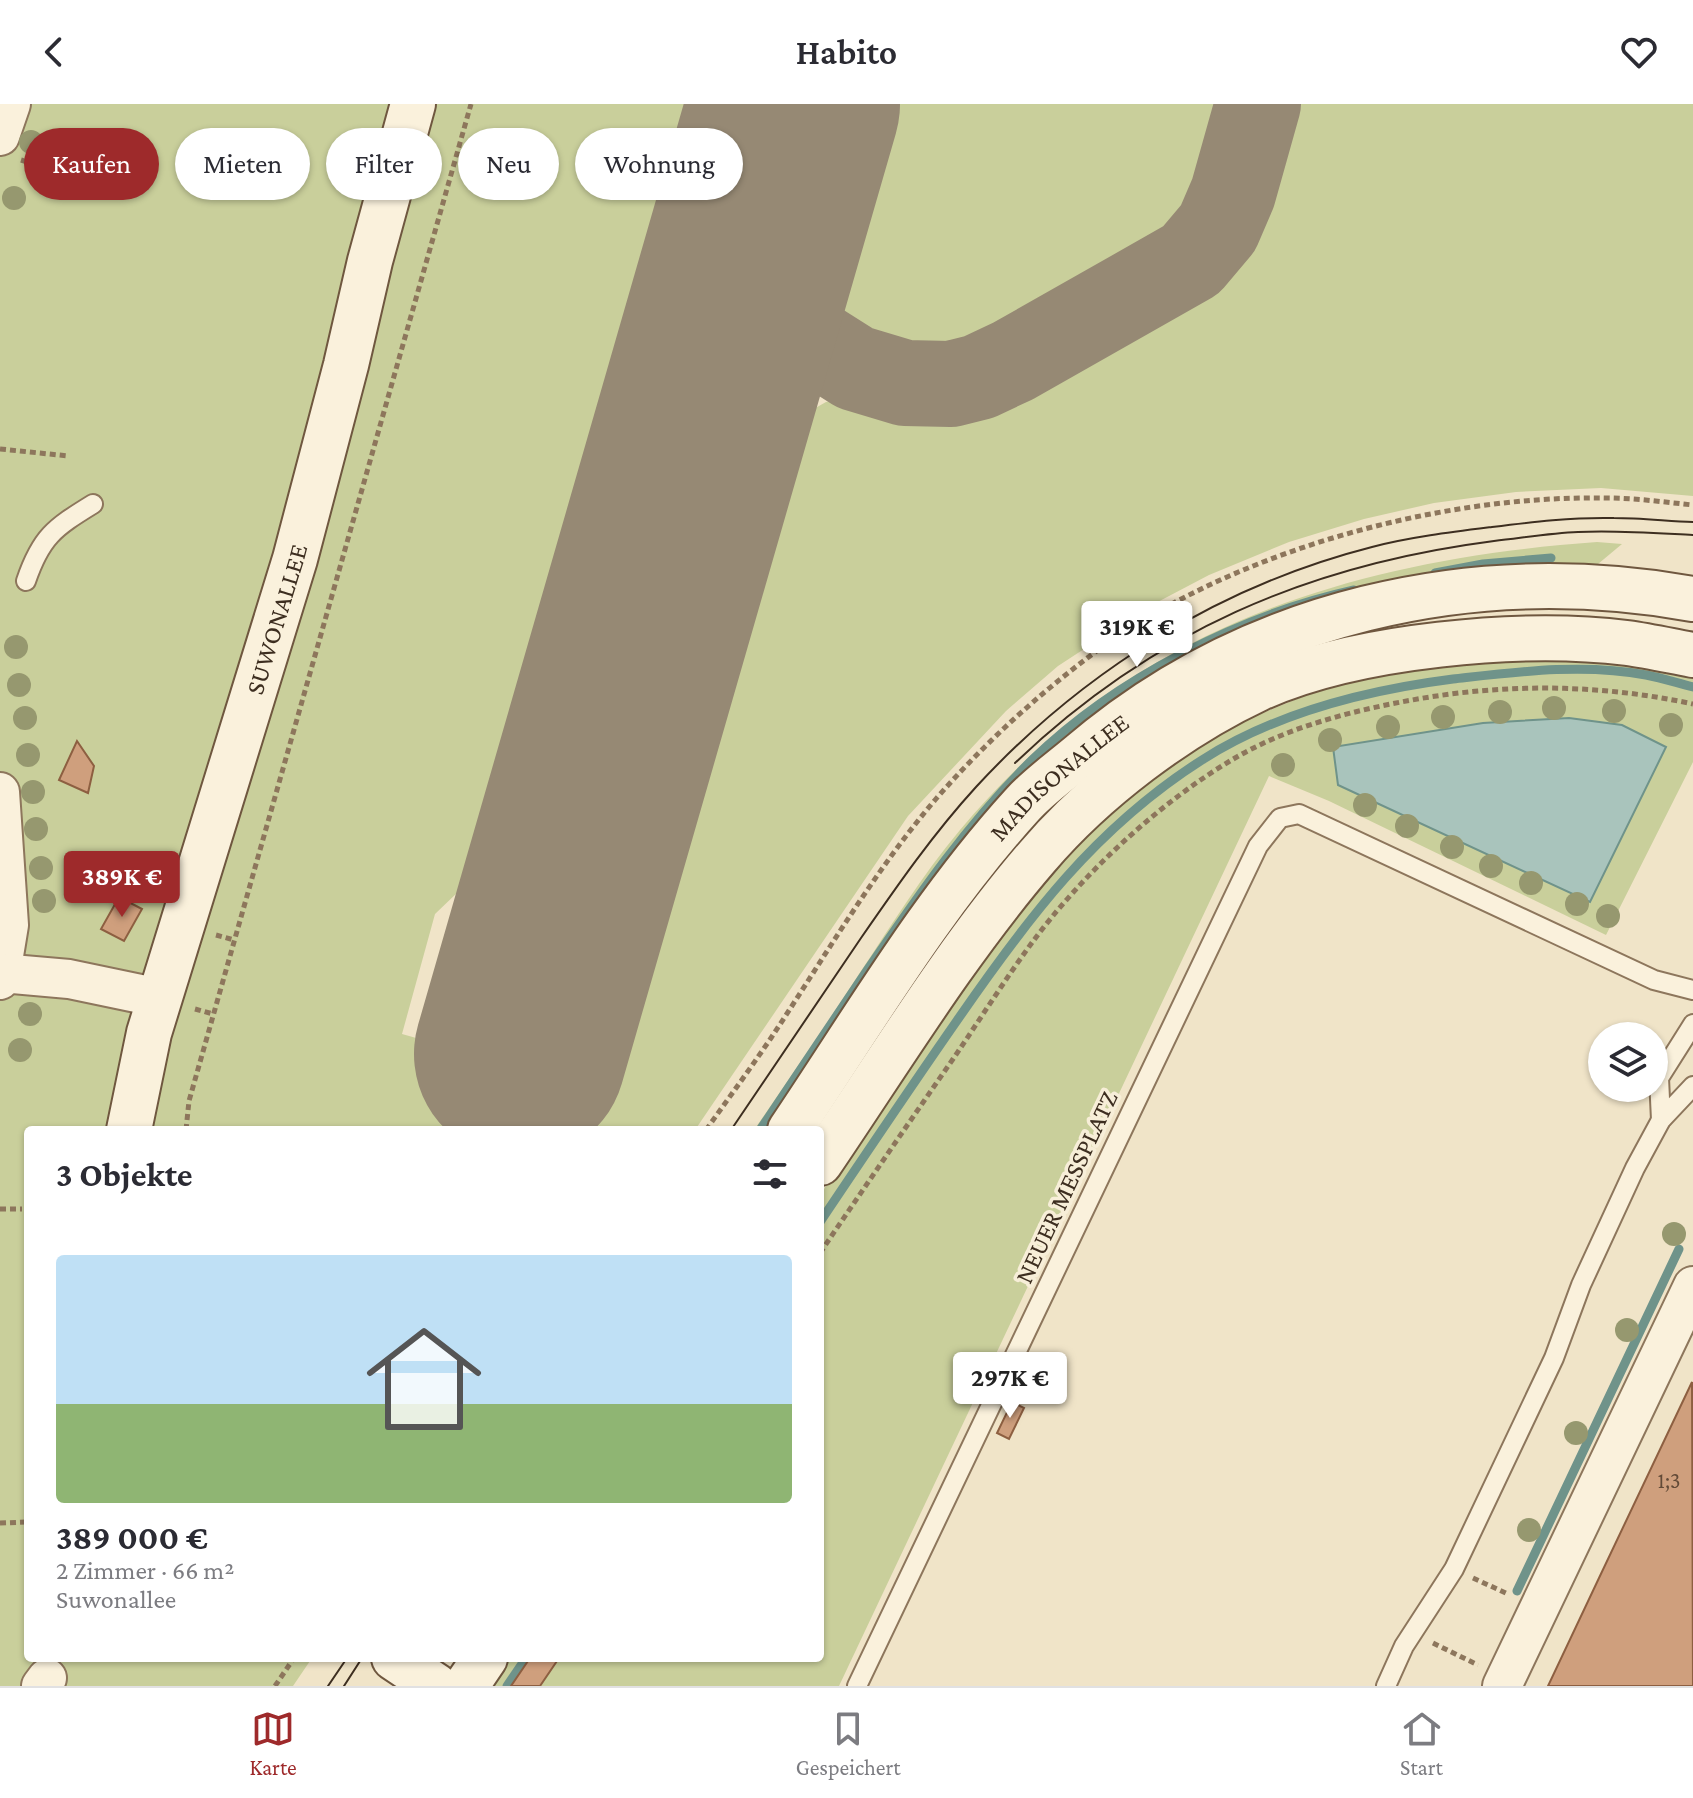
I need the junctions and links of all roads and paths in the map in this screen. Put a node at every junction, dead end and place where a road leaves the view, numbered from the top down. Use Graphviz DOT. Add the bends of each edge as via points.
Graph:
graph roads {
  1 [pos="11,104"];
  2 [pos="413,104"];
  3 [pos="471,104"];
  4 [pos="5,147"];
  5 [pos="24,156"];
  6 [pos="0,449"];
  7 [pos="69,456"];
  8 [pos="93,504"];
  9 [pos="26,581"];
  10 [pos="1693,599"];
  11 [pos="1693,655"];
  12 [pos="1693,704"];
  13 [pos="0,792"];
  14 [pos="1,975"];
  15 [pos="1693,990"];
  16 [pos="160,998"];
  17 [pos="1693,1024"];
  18 [pos="1693,1086"];
  19 [pos="1661,1120"];
  20 [pos="130,1126"];
  21 [pos="186,1126"];
  22 [pos="793,1126"];
  23 [pos="824,1157"];
  24 [pos="0,1209"];
  25 [pos="22,1209"];
  26 [pos="824,1247"];
  27 [pos="1693,1286"];
  28 [pos="24,1522"];
  29 [pos="0,1523"];
  30 [pos="1454,1569"];
  31 [pos="1539,1609"];
  32 [pos="1414,1634"];
  33 [pos="291,1662"];
  34 [pos="482,1662"];
  35 [pos="1504,1682"];
  36 [pos="275,1686"];
  37 [pos="466,1686"];
  38 [pos="857,1686"];
  39 [pos="1386,1686"];
  1 -- 4 [label="street"];
  2 -- 16 [label="main road, SUWONALLEE" via="295,559"];
  3 -- 21 [label="path" via="189,1101"];
  4 -- 5 [label="path"];
  6 -- 7 [label="path"];
  8 -- 9 [label="lane" via="39,546"];
  10 -- 22 [label="main road, MADISONALLEE" via="1568,584 1499,586 1399,600 1259,643 1154,699 1103,734 1024,802 945,900"];
  11 -- 23 [label="main road, MADISONALLEE" via="1570,639 1404,650 1308,672 1210,714 1102,794 1039,855 986,921"];
  12 -- 26 [label="path" via="1588,688 1453,692 1315,723 1236,758 1152,815 1100,864 1032,942"];
  13 -- 14 [label="street" via="9,925"];
  14 -- 16 [label="street" via="69,979"];
  15 -- 38 [label="lane, NEUER MESSPLATZ" via="1654,980 1299,814 1280,818 1258,846"];
  16 -- 20 [label="main road, SUWONALLEE"];
  17 -- 19 [label="lane" via="1659,1078"];
  18 -- 19 [label="lane"];
  19 -- 30 [label="lane"];
  24 -- 25 [label="path"];
  27 -- 31 [label="street"];
  28 -- 29 [label="path"];
  30 -- 31 [label="path"];
  30 -- 32 [label="lane"];
  31 -- 35 [label="street"];
  32 -- 35 [label="path"];
  32 -- 39 [label="lane"];
  33 -- 36 [label="path"];
  34 -- 37 [label="main road"];
}
